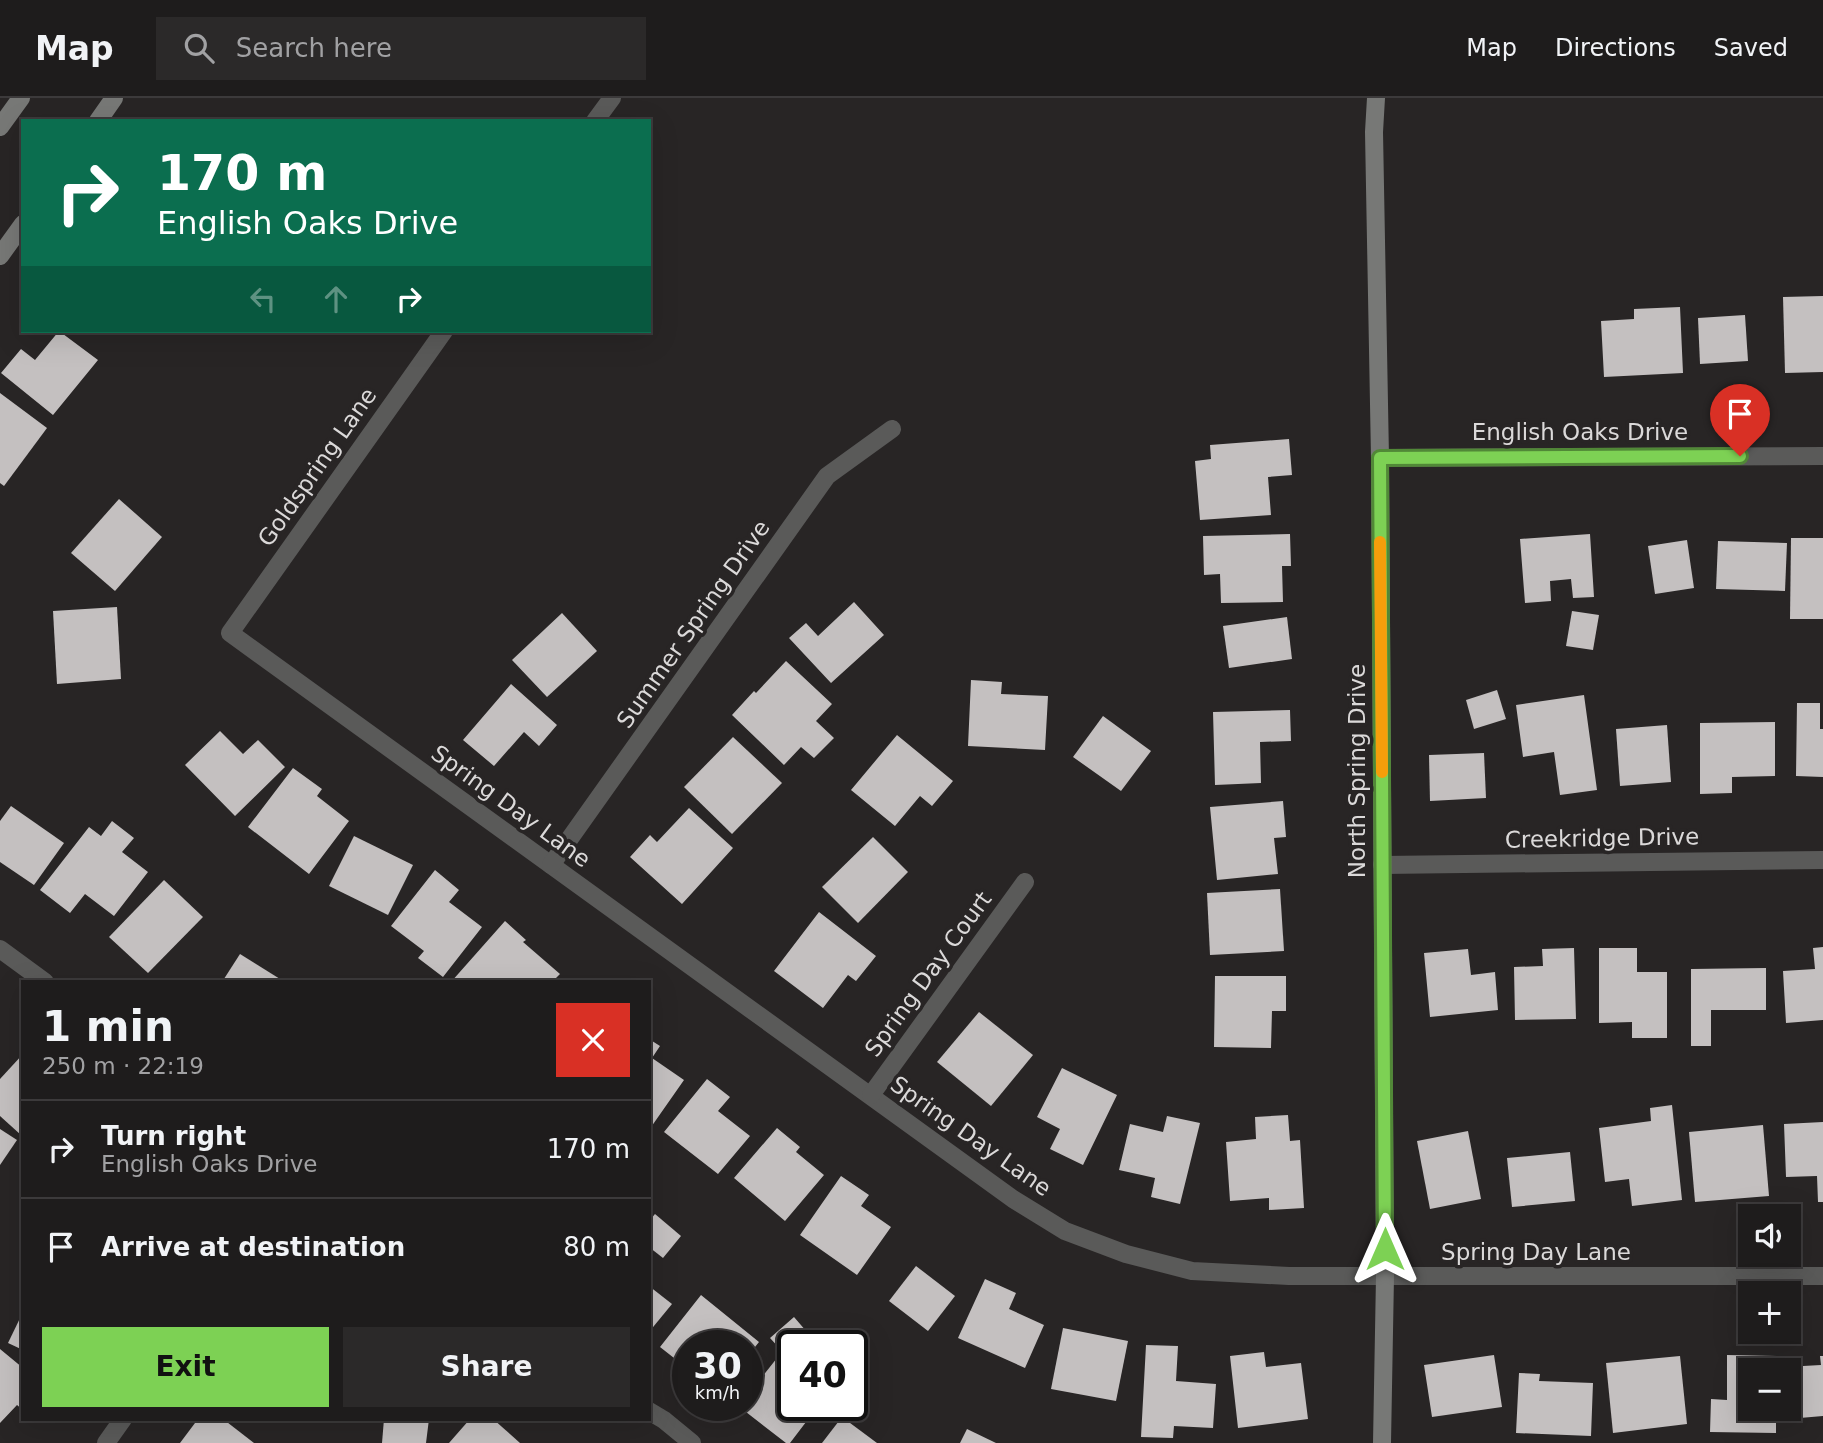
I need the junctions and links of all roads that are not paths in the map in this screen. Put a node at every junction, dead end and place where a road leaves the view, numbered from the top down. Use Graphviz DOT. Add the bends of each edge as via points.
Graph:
graph roads {
  1 [pos="21,98"];
  2 [pos="114,98"];
  3 [pos="612,98"];
  4 [pos="1376,98"];
  5 [pos="99,119"];
  6 [pos="596,119"];
  7 [pos="0,127"];
  8 [pos="21,227"];
  9 [pos="0,256"];
  10 [pos="443,333"];
  11 [pos="892,429"];
  12 [pos="1823,456"];
  13 [pos="1380,458"];
  14 [pos="230,633"];
  15 [pos="1823,860"];
  16 [pos="1382,864"];
  17 [pos="551,865"];
  18 [pos="1026,882"];
  19 [pos="0,949"];
  20 [pos="42,980"];
  21 [pos="871,1095"];
  22 [pos="1385,1276"];
  23 [pos="1823,1276"];
  24 [pos="651,1412"];
  25 [pos="122,1421"];
  26 [pos="106,1443"];
  27 [pos="692,1443"];
  28 [pos="1382,1443"];
  1 -- 7 [label="street"];
  2 -- 5 [label="street"];
  3 -- 6 [label="street"];
  4 -- 13 [label="street, North Spring Drive"];
  8 -- 9 [label="street"];
  10 -- 14 [label="street, Goldspring Lane"];
  11 -- 17 [label="street, Summer Spring Drive" via="827,476"];
  12 -- 13 [label="street, English Oaks Drive"];
  13 -- 16 [label="street, North Spring Drive"];
  14 -- 17 [label="street, Spring Day Lane"];
  15 -- 16 [label="street, Creekridge Drive"];
  16 -- 22 [label="street, North Spring Drive"];
  17 -- 21 [label="street, Spring Day Lane"];
  18 -- 21 [label="street, Spring Day Court"];
  19 -- 20 [label="street"];
  21 -- 22 [label="street, Spring Day Lane" via="1013,1199 1065,1231 1126,1254 1192,1271"];
  22 -- 23 [label="street, Spring Day Lane"];
  22 -- 28 [label="street, North Spring Drive"];
  24 -- 27 [label="street"];
  25 -- 26 [label="street"];
}
